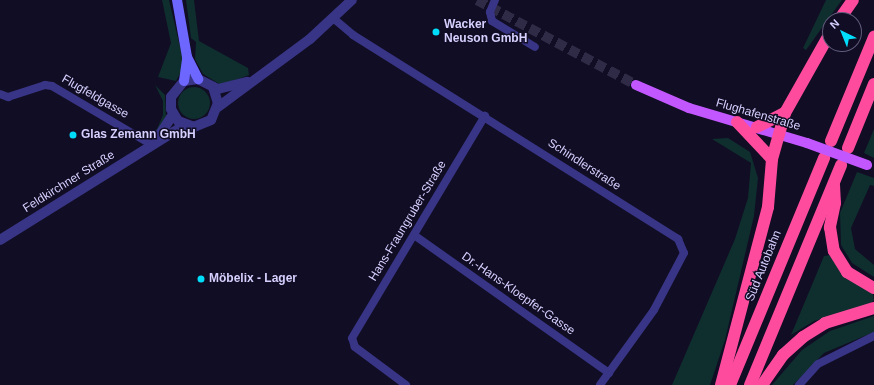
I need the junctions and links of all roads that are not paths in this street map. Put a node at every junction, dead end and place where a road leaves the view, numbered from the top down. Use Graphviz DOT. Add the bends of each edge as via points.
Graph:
graph roads {
  1 [pos="177,0"];
  2 [pos="352,0"];
  3 [pos="495,0"];
  4 [pos="853,0"];
  5 [pos="845,12"];
  6 [pos="334,18"];
  7 [pos="874,37"];
  8 [pos="822,45"];
  9 [pos="535,47"];
  10 [pos="187,56"];
  11 [pos="198,79"];
  12 [pos="184,81"];
  13 [pos="248,82"];
  14 [pos="874,84"];
  15 [pos="636,85"];
  16 [pos="212,87"];
  17 [pos="0,94"];
  18 [pos="218,107"];
  19 [pos="785,113"];
  20 [pos="173,114"];
  21 [pos="486,116"];
  22 [pos="737,122"];
  23 [pos="185,125"];
  24 [pos="757,127"];
  25 [pos="781,133"];
  26 [pos="830,141"];
  27 [pos="152,145"];
  28 [pos="848,148"];
  29 [pos="824,158"];
  30 [pos="772,159"];
  31 [pos="841,164"];
  32 [pos="870,166"];
  33 [pos="834,184"];
  34 [pos="414,235"];
  35 [pos="0,240"];
  36 [pos="874,288"];
  37 [pos="874,308"];
  38 [pos="874,336"];
  39 [pos="609,373"];
  40 [pos="406,385"];
  41 [pos="600,385"];
  42 [pos="721,385"];
  43 [pos="730,385"];
  44 [pos="750,385"];
  45 [pos="762,385"];
  46 [pos="799,385"];
  1 -- 10 [label="main road"];
  2 -- 6 [label="street"];
  3 -- 9 [label="street" via="490,12 492,21"];
  4 -- 5 [label="highway"];
  6 -- 13 [label="street"];
  6 -- 21 [label="street, Schindlerstraße" via="353,35"];
  7 -- 26 [label="highway"];
  8 -- 19 [label="highway"];
  10 -- 11 [label="main road"];
  10 -- 12 [label="main road"];
  11 -- 12 [label="street"];
  11 -- 16 [label="street"];
  12 -- 20 [label="street" via="171,98"];
  13 -- 16 [label="street" via="226,89"];
  13 -- 18 [label="street"];
  14 -- 28 [label="highway"];
  15 -- 22 [label="main road, Flughafenstraße" via="689,108"];
  16 -- 18 [label="street"];
  17 -- 27 [label="street, Flugfeldgasse" via="8,97 42,86 52,86"];
  18 -- 23 [label="street" via="207,123"];
  19 -- 24 [label="highway"];
  19 -- 25 [label="highway"];
  20 -- 23 [label="street"];
  20 -- 27 [label="street, Feldkirchner Straße"];
  21 -- 34 [label="street, Hans-Fraungruber-Straße"];
  21 -- 39 [label="street, Schindlerstraße" via="678,239 684,248 654,310"];
  22 -- 24 [label="main road, Flughafenstraße"];
  22 -- 30 [label="highway"];
  23 -- 27 [label="street, Feldkirchner Straße"];
  24 -- 25 [label="main road, Flughafenstraße"];
  25 -- 30 [label="highway"];
  25 -- 32 [label="main road, Flughafenstraße, bridge"];
  27 -- 35 [label="street, Feldkirchner Straße"];
  29 -- 43 [label="highway, Süd Autobahn"];
  30 -- 42 [label="highway" via="768,207"];
  31 -- 33 [label="highway"];
  33 -- 36 [label="highway" via="835,202 830,227 834,251 847,272"];
  33 -- 44 [label="highway"];
  34 -- 39 [label="street, Dr.-Hans-Kloepfer-Gasse"];
  34 -- 40 [label="street, Hans-Fraungruber-Straße" via="352,338 356,348"];
  37 -- 45 [label="highway" via="825,323 803,337 783,355"];
  38 -- 46 [label="street" via="818,364"];
  39 -- 41 [label="street, Schindlerstraße"];
}
